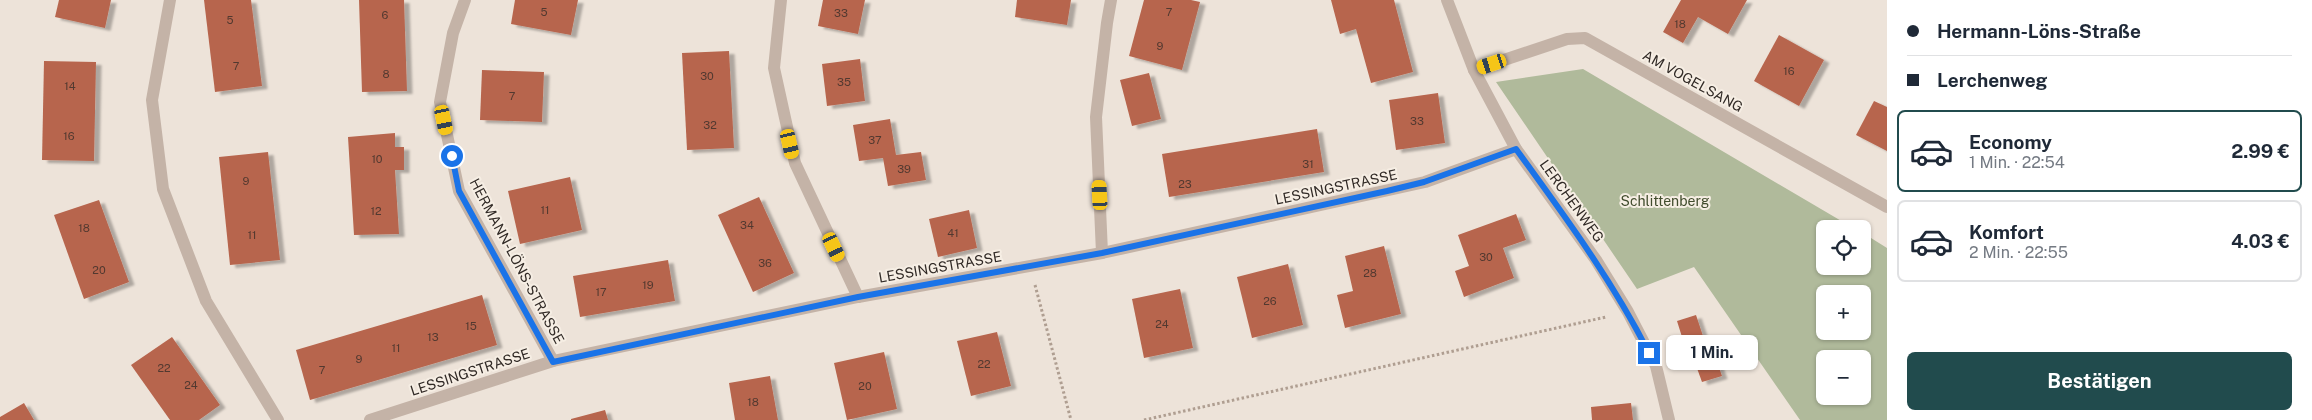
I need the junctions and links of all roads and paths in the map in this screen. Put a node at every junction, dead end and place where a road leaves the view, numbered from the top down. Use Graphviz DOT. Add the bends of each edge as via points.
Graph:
graph roads {
  1 [pos="170,0"];
  2 [pos="465,0"];
  3 [pos="781,0"];
  4 [pos="1111,0"];
  5 [pos="1447,0"];
  6 [pos="1474,70"];
  7 [pos="1516,149"];
  8 [pos="1887,207"];
  9 [pos="1102,253"];
  10 [pos="1030,266"];
  11 [pos="858,297"];
  12 [pos="1628,312"];
  13 [pos="553,362"];
  14 [pos="278,420"];
  15 [pos="370,420"];
  16 [pos="1071,420"];
  17 [pos="1144,420"];
  18 [pos="1669,420"];
  1 -- 14 [label="street" via="152,100 163,188 206,301"];
  2 -- 13 [label="street, HERMANN-LÖNS-STRASSE" via="453,33 440,102 459,191"];
  3 -- 11 [label="street" via="774,68 795,163"];
  4 -- 9 [label="street" via="1096,117"];
  5 -- 6 [label="street, LERCHENWEG"];
  6 -- 7 [label="street, LERCHENWEG"];
  6 -- 8 [label="street, AM VOGELSANG" via="1567,39 1585,38"];
  7 -- 9 [label="street, LESSINGSTRASSE" via="1424,182"];
  7 -- 12 [label="street, LERCHENWEG" via="1596,260"];
  9 -- 10 [label="street, LESSINGSTRASSE"];
  10 -- 11 [label="street, LESSINGSTRASSE"];
  10 -- 16 [label="path"];
  11 -- 13 [label="street, LESSINGSTRASSE"];
  12 -- 17 [label="path"];
  12 -- 18 [label="street, LERCHENWEG" via="1656,366"];
  13 -- 15 [label="street, LESSINGSTRASSE"];
}
